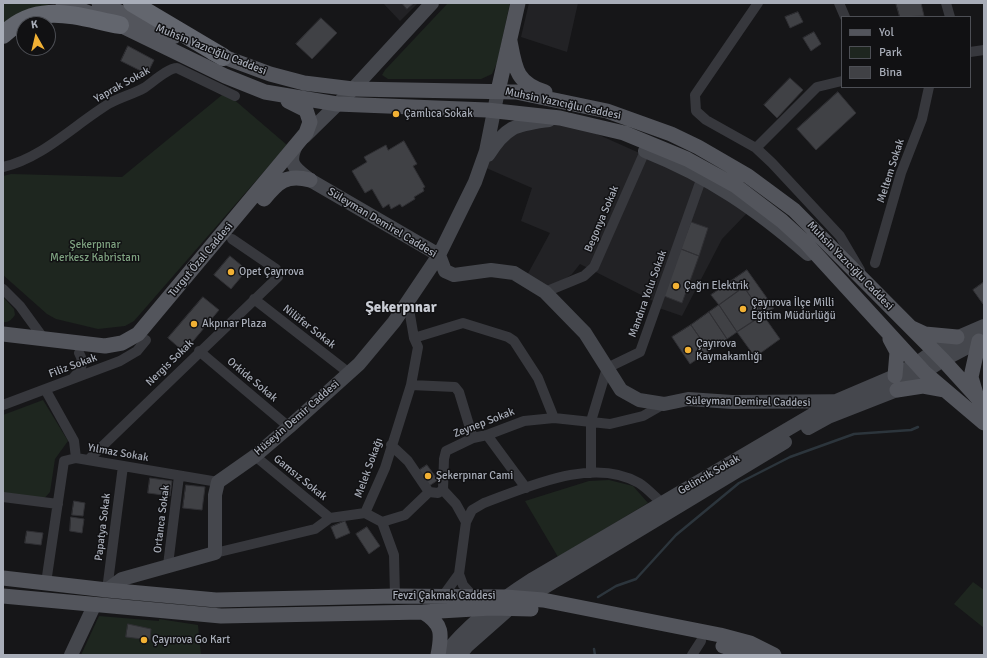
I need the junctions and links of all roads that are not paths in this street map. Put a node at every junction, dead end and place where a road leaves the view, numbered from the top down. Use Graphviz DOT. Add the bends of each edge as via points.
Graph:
graph roads {
  1 [pos="63,3"];
  2 [pos="99,3"];
  3 [pos="432,3"];
  4 [pos="518,3"];
  5 [pos="758,3"];
  6 [pos="839,3"];
  7 [pos="946,3"];
  8 [pos="134,5"];
  9 [pos="845,16"];
  10 [pos="950,16"];
  11 [pos="120,25"];
  12 [pos="3,35"];
  13 [pos="510,41"];
  14 [pos="984,50"];
  15 [pos="971,52"];
  16 [pos="223,57"];
  17 [pos="374,66"];
  18 [pos="841,82"];
  19 [pos="318,85"];
  20 [pos="929,88"];
  21 [pos="353,89"];
  22 [pos="498,91"];
  23 [pos="265,92"];
  24 [pos="235,96"];
  25 [pos="337,104"];
  26 [pos="494,111"];
  27 [pos="607,111"];
  28 [pos="560,118"];
  29 [pos="299,141"];
  30 [pos="756,148"];
  31 [pos="645,152"];
  32 [pos="482,164"];
  33 [pos="3,168"];
  34 [pos="702,177"];
  35 [pos="310,180"];
  36 [pos="450,235"];
  37 [pos="232,239"];
  38 [pos="420,244"];
  39 [pos="440,255"];
  40 [pos="875,263"];
  41 [pos="847,288"];
  42 [pos="871,288"];
  43 [pos="3,289"];
  44 [pos="546,292"];
  45 [pos="254,299"];
  46 [pos="408,302"];
  47 [pos="909,326"];
  48 [pos="984,326"];
  49 [pos="883,328"];
  50 [pos="3,334"];
  51 [pos="958,337"];
  52 [pos="414,338"];
  53 [pos="981,338"];
  54 [pos="44,339"];
  55 [pos="146,340"];
  56 [pos="3,344"];
  57 [pos="199,351"];
  58 [pos="79,353"];
  59 [pos="938,356"];
  60 [pos="607,368"];
  61 [pos="921,368"];
  62 [pos="349,373"];
  63 [pos="74,377"];
  64 [pos="896,383"];
  65 [pos="411,385"];
  66 [pos="45,389"];
  67 [pos="946,390"];
  68 [pos="867,401"];
  69 [pos="980,401"];
  70 [pos="834,402"];
  71 [pos="664,404"];
  72 [pos="3,405"];
  73 [pos="554,418"];
  74 [pos="591,421"];
  75 [pos="984,423"];
  76 [pos="289,427"];
  77 [pos="487,435"];
  78 [pos="473,438"];
  79 [pos="391,445"];
  80 [pos="254,456"];
  81 [pos="76,458"];
  82 [pos="88,460"];
  83 [pos="123,466"];
  84 [pos="591,473"];
  85 [pos="180,476"];
  86 [pos="218,482"];
  87 [pos="526,488"];
  88 [pos="443,490"];
  89 [pos="429,492"];
  90 [pos="3,497"];
  91 [pos="662,503"];
  92 [pos="58,504"];
  93 [pos="365,513"];
  94 [pos="330,518"];
  95 [pos="382,522"];
  96 [pos="466,522"];
  97 [pos="215,553"];
  98 [pos="168,565"];
  99 [pos="459,574"];
  100 [pos="3,578"];
  101 [pos="46,583"];
  102 [pos="107,590"];
  103 [pos="3,596"];
  104 [pos="395,596"];
  105 [pos="443,596"];
  106 [pos="473,596"];
  107 [pos="526,598"];
  108 [pos="508,602"];
  109 [pos="94,606"];
  110 [pos="491,608"];
  111 [pos="423,612"];
  112 [pos="701,641"];
  113 [pos="71,655"];
  114 [pos="438,655"];
  115 [pos="444,655"];
  116 [pos="460,655"];
  117 [pos="692,655"];
  118 [pos="750,655"];
  119 [pos="774,655"];
  1 -- 11 [label="main road, Muhsin Yazıcığlu Caddesi"];
  2 -- 16 [label="main road, Muhsin Yazıcığlu Caddesi"];
  3 -- 17 [label="street"];
  4 -- 13 [label="main road"];
  5 -- 30 [label="street" via="695,95 694,103 696,111 706,120"];
  6 -- 9 [label="street"];
  7 -- 10 [label="street"];
  8 -- 16 [label="highway"];
  11 -- 12 [label="highway" via="52,12 28,17 16,23"];
  11 -- 23 [label="main road, Muhsin Yazıcığlu Caddesi" via="212,70"];
  13 -- 22 [label="main road"];
  13 -- 27 [label="main road" via="517,72 527,85"];
  14 -- 15 [label="street"];
  16 -- 19 [label="main road, Muhsin Yazıcığlu Caddesi" via="290,81"];
  17 -- 19 [label="street" via="348,81"];
  17 -- 21 [label="street"];
  18 -- 30 [label="street" via="817,87"];
  19 -- 21 [label="main road, Muhsin Yazıcığlu Caddesi"];
  20 -- 40 [label="street, Meltem Sokak" via="922,119 901,173"];
  21 -- 22 [label="main road, Muhsin Yazıcığlu Caddesi"];
  21 -- 25 [label="street"];
  22 -- 26 [label="street, Hüseyin Demir Caddesi"];
  22 -- 27 [label="main road, Muhsin Yazıcığlu Caddesi" via="516,92"];
  23 -- 25 [label="main road, Muhsin Yazıcığlu Caddesi"];
  23 -- 29 [label="main road, Turgut Özal Caddesi" via="306,110 309,128"];
  24 -- 33 [label="street, Yaprak Sokak" via="177,68 171,68 136,92 111,102 22,161"];
  25 -- 26 [label="main road, Muhsin Yazıcığlu Caddesi"];
  25 -- 29 [label="street"];
  26 -- 28 [label="main road, Muhsin Yazıcığlu Caddesi"];
  26 -- 32 [label="street, Hüseyin Demir Caddesi"];
  27 -- 42 [label="main road, Muhsin Yazıcığlu Caddesi" via="671,134 748,176 805,220"];
  28 -- 32 [label="street" via="513,127 501,136"];
  28 -- 41 [label="main road, Muhsin Yazıcığlu Caddesi" via="624,133 687,159 736,186 758,201 806,243"];
  29 -- 35 [label="street, Süleyman Demirel Caddesi" via="292,154 292,161 295,168"];
  29 -- 54 [label="main road, Turgut Özal Caddesi" via="138,334 113,346"];
  30 -- 42 [label="street" via="840,236"];
  31 -- 34 [label="street, Muhsin Yazıcığlu Caddesi" via="673,162"];
  31 -- 44 [label="street, Begonya Sokak" via="594,267 584,276"];
  32 -- 36 [label="street, Hüseyin Demir Caddesi"];
  34 -- 41 [label="street, Muhsin Yazıcığlu Caddesi" via="749,206"];
  34 -- 60 [label="street, Mandıra Yolu Sokak" via="640,352"];
  35 -- 37 [label="main road, Turgut Özal Caddesi" via="300,177 289,178 277,184"];
  35 -- 38 [label="street, Süleyman Demirel Caddesi"];
  36 -- 38 [label="street" via="436,247"];
  36 -- 39 [label="street, Hüseyin Demir Caddesi"];
  37 -- 45 [label="street, Nergis Sokak" via="276,269 278,276"];
  37 -- 55 [label="main road, Turgut Özal Caddesi"];
  38 -- 39 [label="street, Süleyman Demirel Caddesi"];
  39 -- 44 [label="street, Süleyman Demirel Caddesi" via="445,271 454,275 491,270 514,273"];
  39 -- 46 [label="street, Hüseyin Demir Caddesi"];
  41 -- 49 [label="main road, Muhsin Yazıcığlu Caddesi"];
  42 -- 47 [label="main road, Muhsin Yazıcığlu Caddesi"];
  43 -- 54 [label="street" via="20,306"];
  44 -- 60 [label="street, Süleyman Demirel Caddesi" via="585,333"];
  45 -- 57 [label="street, Nergis Sokak"];
  45 -- 62 [label="street, Nilüfer Sokak"];
  46 -- 52 [label="street, Melek Sokağı"];
  46 -- 62 [label="street, Hüseyin Demir Caddesi" via="373,349"];
  47 -- 51 [label="main road" via="925,334"];
  47 -- 59 [label="main road, Muhsin Yazıcığlu Caddesi"];
  48 -- 51 [label="street"];
  49 -- 61 [label="main road, Muhsin Yazıcığlu Caddesi"];
  49 -- 64 [label="main road" via="897,352"];
  50 -- 54 [label="main road, Turgut Özal Caddesi"];
  51 -- 59 [label="street"];
  52 -- 65 [label="street, Melek Sokağı" via="418,346"];
  52 -- 73 [label="street" via="463,323 508,337 514,341 538,378"];
  53 -- 59 [label="street"];
  53 -- 69 [label="main road" via="971,377"];
  55 -- 58 [label="main road, Turgut Özal Caddesi" via="133,349 115,354"];
  55 -- 63 [label="street, Filiz Sokak" via="137,351 120,361 86,375"];
  56 -- 58 [label="main road, Turgut Özal Caddesi"];
  57 -- 76 [label="street, Orkide Sokak"];
  57 -- 82 [label="street, Nergis Sokak"];
  58 -- 63 [label="street" via="82,358 81,370"];
  59 -- 61 [label="street, Gelincik Sokak"];
  59 -- 69 [label="main road, Muhsin Yazıcığlu Caddesi"];
  60 -- 71 [label="street, Süleyman Demirel Caddesi" via="621,390 639,400"];
  60 -- 74 [label="street"];
  61 -- 64 [label="street, Gelincik Sokak"];
  61 -- 67 [label="main road, Muhsin Yazıcığlu Caddesi"];
  62 -- 76 [label="street, Hüseyin Demir Caddesi"];
  63 -- 66 [label="street, Filiz Sokak"];
  64 -- 67 [label="main road"];
  64 -- 68 [label="street, Gelincik Sokak"];
  64 -- 70 [label="street, Gelincik Sokak"];
  65 -- 78 [label="street" via="455,388 460,392"];
  65 -- 79 [label="street, Melek Sokağı"];
  66 -- 72 [label="street, Filiz Sokak"];
  66 -- 81 [label="street" via="74,441"];
  67 -- 75 [label="main road, Muhsin Yazıcığlu Caddesi"];
  68 -- 70 [label="street, Süleyman Demirel Caddesi"];
  68 -- 107 [label="street, Gelincik Sokak" via="828,417 799,433"];
  70 -- 71 [label="street, Süleyman Demirel Caddesi" via="732,402 688,399"];
  70 -- 91 [label="street, Gelincik Sokak"];
  71 -- 74 [label="street, Zeynep Sokak" via="643,416 610,424"];
  73 -- 74 [label="street, Zeynep Sokak"];
  73 -- 77 [label="street, Zeynep Sokak" via="516,422"];
  74 -- 84 [label="street"];
  76 -- 80 [label="street, Hüseyin Demir Caddesi"];
  77 -- 78 [label="street, Zeynep Sokak"];
  77 -- 87 [label="street"];
  78 -- 88 [label="street, Zeynep Sokak" via="446,451"];
  79 -- 89 [label="street" via="408,462"];
  79 -- 93 [label="street, Melek Sokağı" via="385,468"];
  80 -- 86 [label="street, Hüseyin Demir Caddesi"];
  80 -- 94 [label="street, Gamsız Sokak"];
  81 -- 82 [label="street, Yılmaz Sokak"];
  81 -- 92 [label="street, Yılmaz Sokak" via="64,461"];
  82 -- 83 [label="street, Yılmaz Sokak"];
  83 -- 85 [label="street, Yılmaz Sokak"];
  83 -- 102 [label="street, Papatya Sokak"];
  84 -- 87 [label="street" via="567,475"];
  84 -- 91 [label="street" via="615,473 639,483"];
  85 -- 86 [label="street, Yılmaz Sokak"];
  85 -- 98 [label="street, Ortanca Sokak"];
  86 -- 97 [label="street" via="215,495"];
  87 -- 96 [label="street" via="472,510"];
  88 -- 89 [label="street" via="438,493"];
  88 -- 96 [label="street" via="456,504"];
  89 -- 95 [label="street" via="405,515"];
  90 -- 92 [label="street"];
  91 -- 108 [label="street, Gelincik Sokak"];
  92 -- 101 [label="street, Yılmaz Sokak"];
  93 -- 94 [label="street, Melek Sokağı"];
  93 -- 95 [label="street"];
  94 -- 97 [label="street, Melek Sokağı" via="315,529"];
  95 -- 104 [label="street" via="394,556"];
  96 -- 99 [label="street"];
  97 -- 98 [label="street"];
  98 -- 102 [label="street" via="122,579"];
  99 -- 105 [label="street"];
  99 -- 106 [label="street" via="463,585"];
  100 -- 101 [label="main road"];
  101 -- 102 [label="main road"];
  102 -- 104 [label="main road, Fevzi Çakmak Caddesi" via="216,600"];
  103 -- 109 [label="main road"];
  104 -- 105 [label="main road, Fevzi Çakmak Caddesi"];
  105 -- 106 [label="main road, Fevzi Çakmak Caddesi"];
  106 -- 108 [label="main road, Fevzi Çakmak Caddesi"];
  107 -- 108 [label="main road, Fevzi Çakmak Caddesi"];
  107 -- 119 [label="main road, Fevzi Çakmak Caddesi" via="720,635 750,643"];
  108 -- 110 [label="main road, Fevzi Çakmak Caddesi"];
  108 -- 112 [label="main road, Fevzi Çakmak Caddesi"];
  108 -- 116 [label="street, Gelincik Sokak"];
  109 -- 111 [label="main road, Fevzi Çakmak Caddesi" via="221,616"];
  109 -- 113 [label="street"];
  110 -- 111 [label="main road, Fevzi Çakmak Caddesi"];
  110 -- 115 [label="street" via="453,643"];
  111 -- 114 [label="main road" via="434,618 440,629"];
  112 -- 117 [label="street"];
  112 -- 118 [label="main road, Fevzi Çakmak Caddesi"];
}
